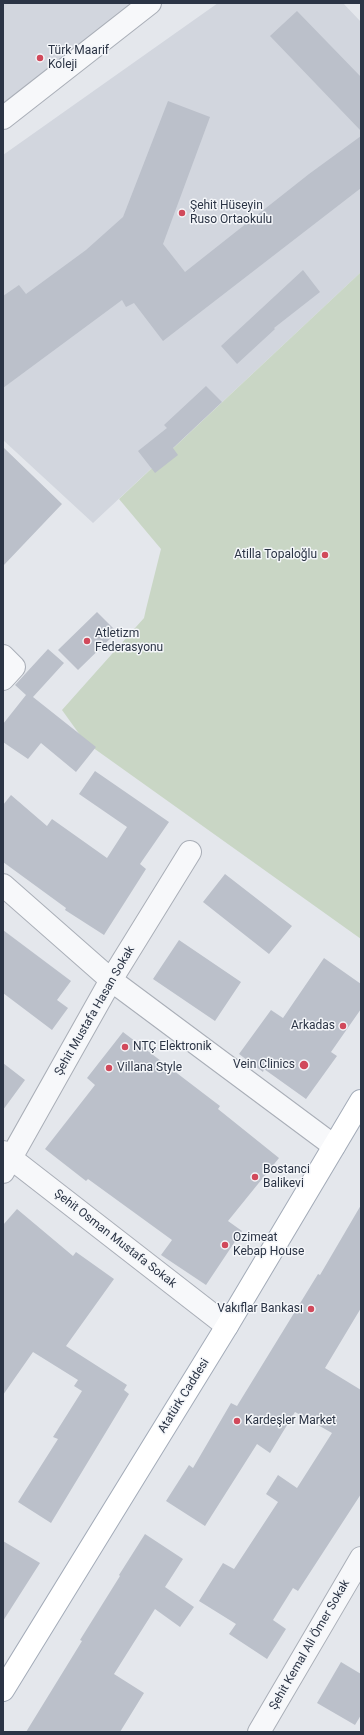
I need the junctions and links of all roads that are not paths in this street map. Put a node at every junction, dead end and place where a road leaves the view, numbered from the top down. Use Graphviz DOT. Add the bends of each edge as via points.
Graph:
graph roads {
  1 [pos="150,3"];
  2 [pos="3,118"];
  3 [pos="3,656"];
  4 [pos="3,679"];
  5 [pos="190,852"];
  6 [pos="3,885"];
  7 [pos="111,980"];
  8 [pos="361,1101"];
  9 [pos="334,1146"];
  10 [pos="6,1161"];
  11 [pos="227,1326"];
  12 [pos="361,1558"];
  13 [pos="6,1681"];
  14 [pos="258,1732"];
  1 -- 2 [label="street"];
  3 -- 4 [label="street" via="14,667"];
  5 -- 7 [label="street, Şehit Mustafa Hasan Sokak"];
  6 -- 7 [label="street"];
  7 -- 9 [label="street"];
  7 -- 10 [label="street, Şehit Mustafa Hasan Sokak"];
  8 -- 9 [label="main road, Atatürk Caddesi"];
  9 -- 11 [label="main road, Atatürk Caddesi"];
  10 -- 11 [label="street, Şehit Osman Mustafa Sokak"];
  11 -- 13 [label="main road, Atatürk Caddesi"];
  12 -- 14 [label="street, Şehit Kemal Ali Ömer Sokak"];
}
